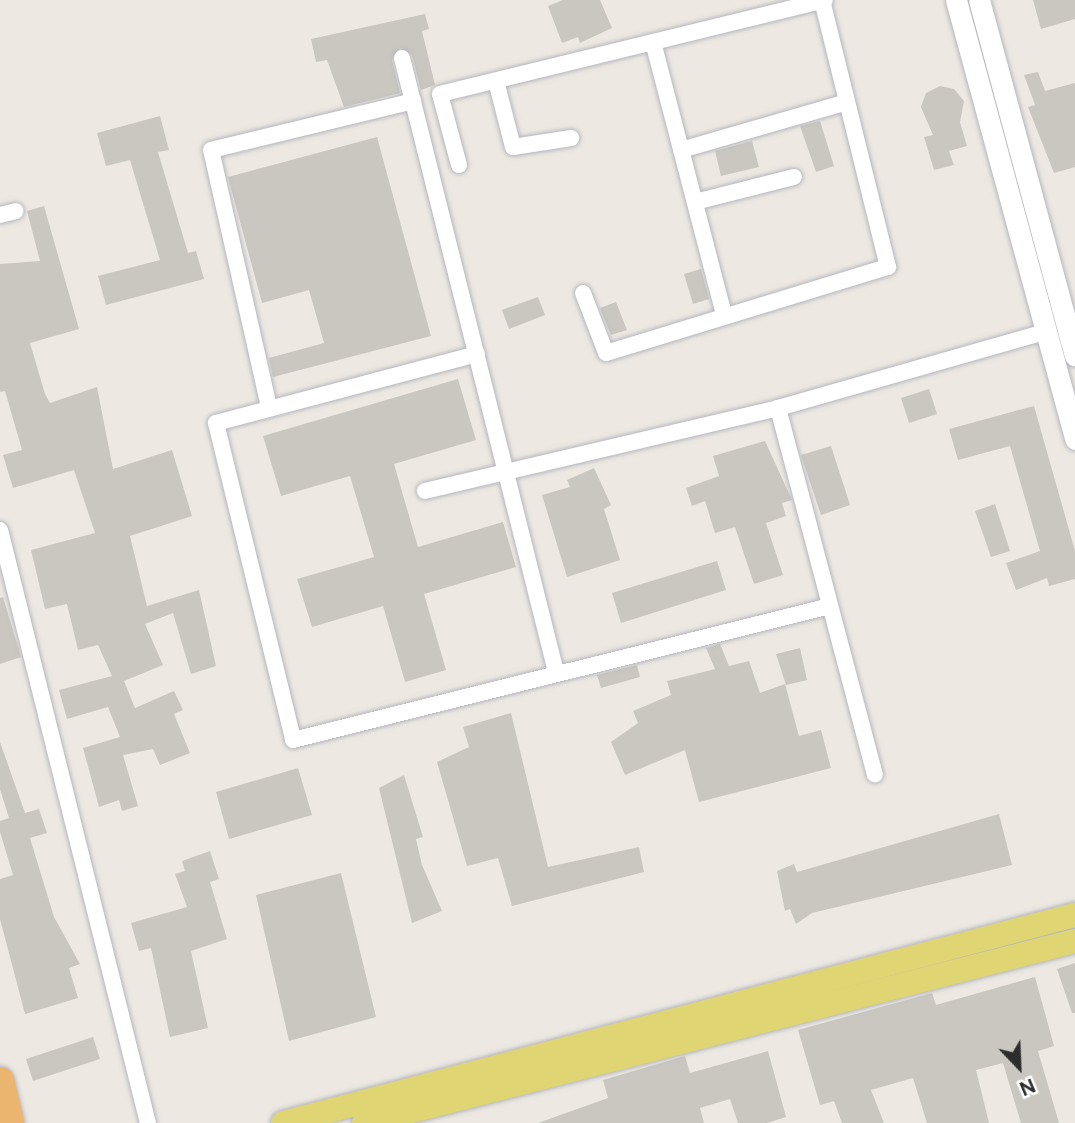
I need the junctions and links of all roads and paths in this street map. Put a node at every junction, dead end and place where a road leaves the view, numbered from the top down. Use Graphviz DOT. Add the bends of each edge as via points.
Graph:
graph roads {
  1 [pos="824,0"];
  2 [pos="956,0"];
  3 [pos="979,0"];
  4 [pos="653,42"];
  5 [pos="401,58"];
  6 [pos="496,81"];
  7 [pos="413,101"];
  8 [pos="848,102"];
  9 [pos="571,138"];
  10 [pos="681,150"];
  11 [pos="459,165"];
  12 [pos="794,177"];
  13 [pos="695,202"];
  14 [pos="583,293"];
  15 [pos="724,314"];
  16 [pos="1067,327"];
  17 [pos="1045,332"];
  18 [pos="477,354"];
  19 [pos="1075,355"];
  20 [pos="269,407"];
  21 [pos="778,408"];
  22 [pos="1075,439"];
  23 [pos="507,473"];
  24 [pos="425,491"];
  25 [pos="0,530"];
  26 [pos="830,606"];
  27 [pos="556,672"];
  28 [pos="875,774"];
  29 [pos="1075,915"];
  30 [pos="1075,941"];
  31 [pos="0,1081"];
  32 [pos="403,1110"];
  33 [pos="10,1123"];
  34 [pos="148,1123"];
  35 [pos="283,1123"];
  36 [pos="365,1123"];
  1 -- 4 [label="street"];
  1 -- 8 [label="street"];
  2 -- 17 [label="main road"];
  3 -- 16 [label="main road"];
  4 -- 6 [label="street"];
  4 -- 10 [label="street"];
  5 -- 7 [label="street"];
  6 -- 9 [label="street" via="513,147"];
  6 -- 11 [label="street" via="440,94"];
  7 -- 18 [label="street"];
  7 -- 20 [label="street" via="211,150"];
  8 -- 10 [label="street"];
  8 -- 15 [label="street" via="888,267"];
  10 -- 13 [label="street"];
  12 -- 13 [label="street"];
  13 -- 15 [label="street"];
  14 -- 15 [label="street" via="606,354"];
  16 -- 17 [label="main road"];
  16 -- 19 [label="main road"];
  17 -- 21 [label="street"];
  17 -- 22 [label="main road"];
  18 -- 20 [label="street"];
  18 -- 23 [label="street"];
  20 -- 27 [label="street" via="216,423 293,740"];
  21 -- 23 [label="street"];
  21 -- 26 [label="street"];
  23 -- 24 [label="street"];
  23 -- 27 [label="street"];
  25 -- 34 [label="street"];
  26 -- 27 [label="street"];
  26 -- 28 [label="street"];
  29 -- 32 [label="main road"];
  30 -- 32 [label="main road"];
  31 -- 33 [label="highway"];
  32 -- 35 [label="main road"];
  32 -- 36 [label="main road"];
}
